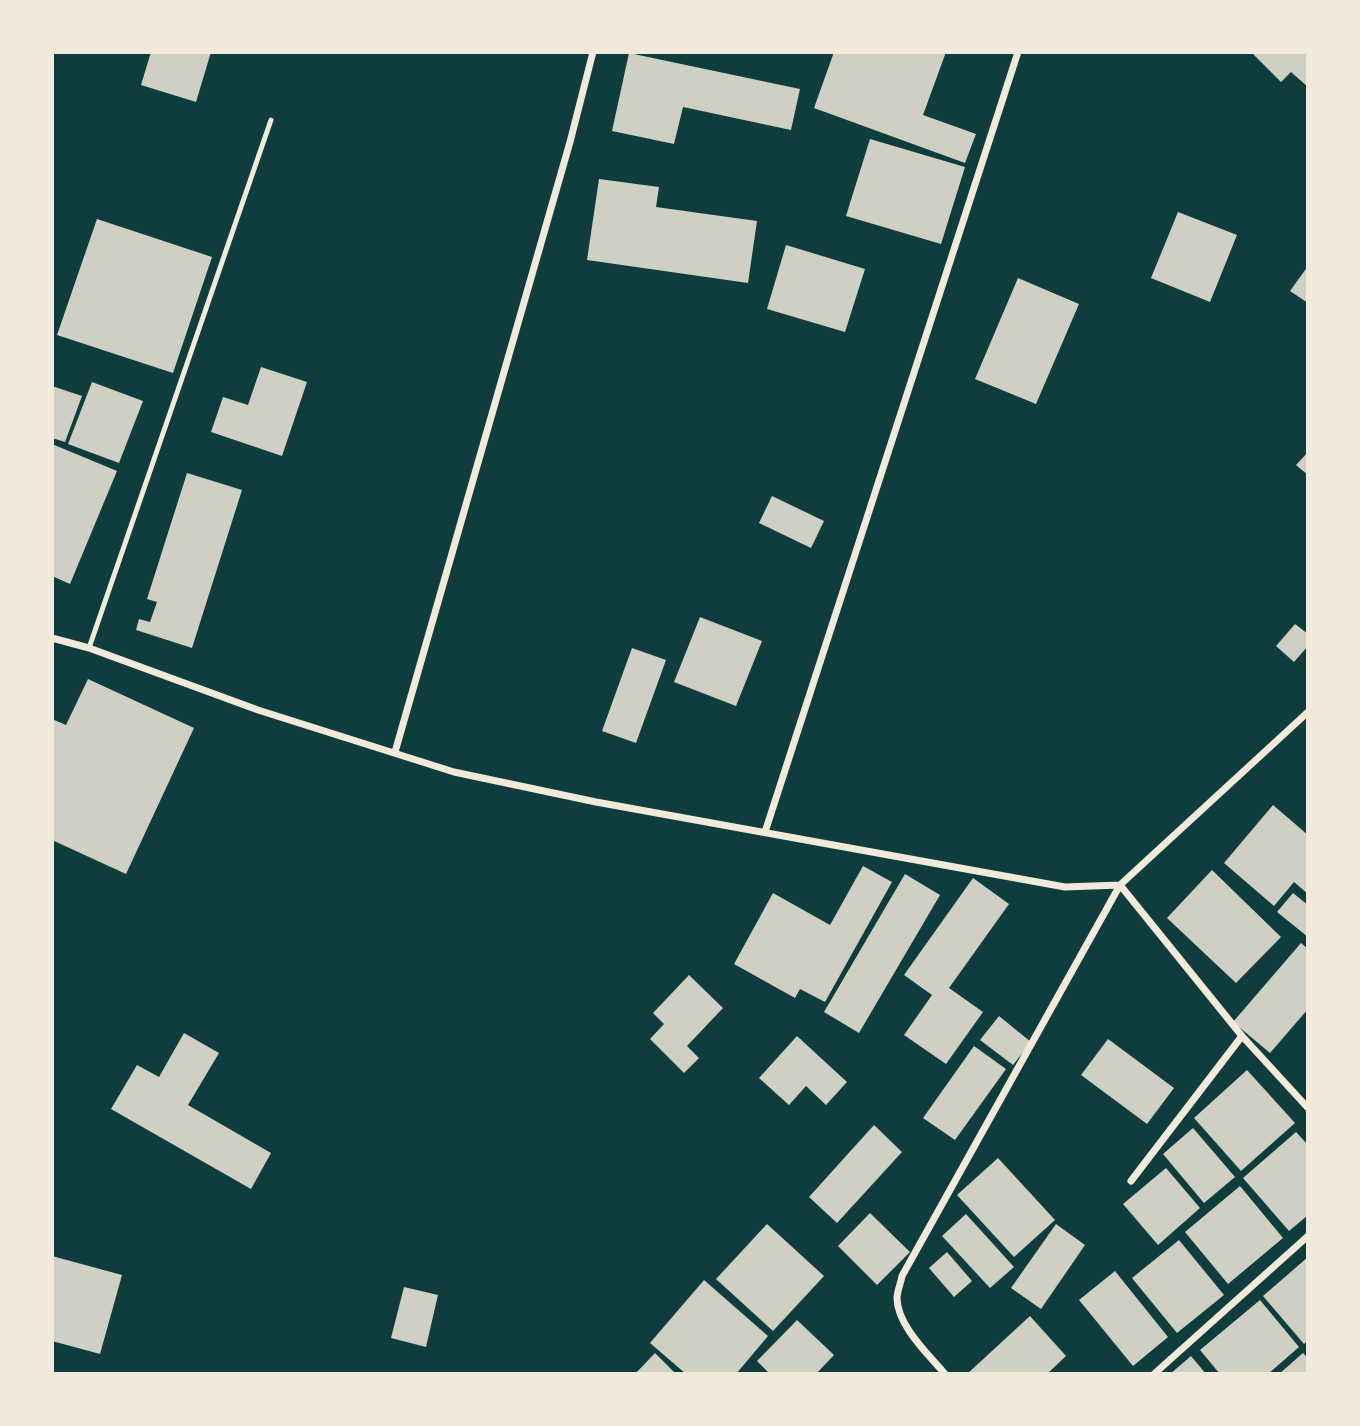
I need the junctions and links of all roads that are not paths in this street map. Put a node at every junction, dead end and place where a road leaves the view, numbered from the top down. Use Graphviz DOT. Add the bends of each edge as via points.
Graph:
graph roads {
  1 [pos="593,52"];
  2 [pos="1018,52"];
  3 [pos="271,120"];
  4 [pos="52,638"];
  5 [pos="89,648"];
  6 [pos="1307,712"];
  7 [pos="395,752"];
  8 [pos="765,832"];
  9 [pos="1120,885"];
  10 [pos="1242,1036"];
  11 [pos="1307,1108"];
  12 [pos="1131,1181"];
  13 [pos="1307,1236"];
  14 [pos="945,1374"];
  15 [pos="1154,1374"];
  1 -- 7 [label="street"];
  2 -- 8 [label="street"];
  3 -- 5 [label="lane"];
  4 -- 5 [label="street"];
  5 -- 7 [label="street" via="258,710"];
  6 -- 9 [label="street"];
  7 -- 8 [label="street" via="454,772"];
  8 -- 9 [label="street" via="1065,887"];
  9 -- 10 [label="street"];
  9 -- 14 [label="street" via="902,1276 897,1297 900,1313"];
  10 -- 11 [label="street"];
  10 -- 12 [label="street"];
  13 -- 15 [label="street"];
}
